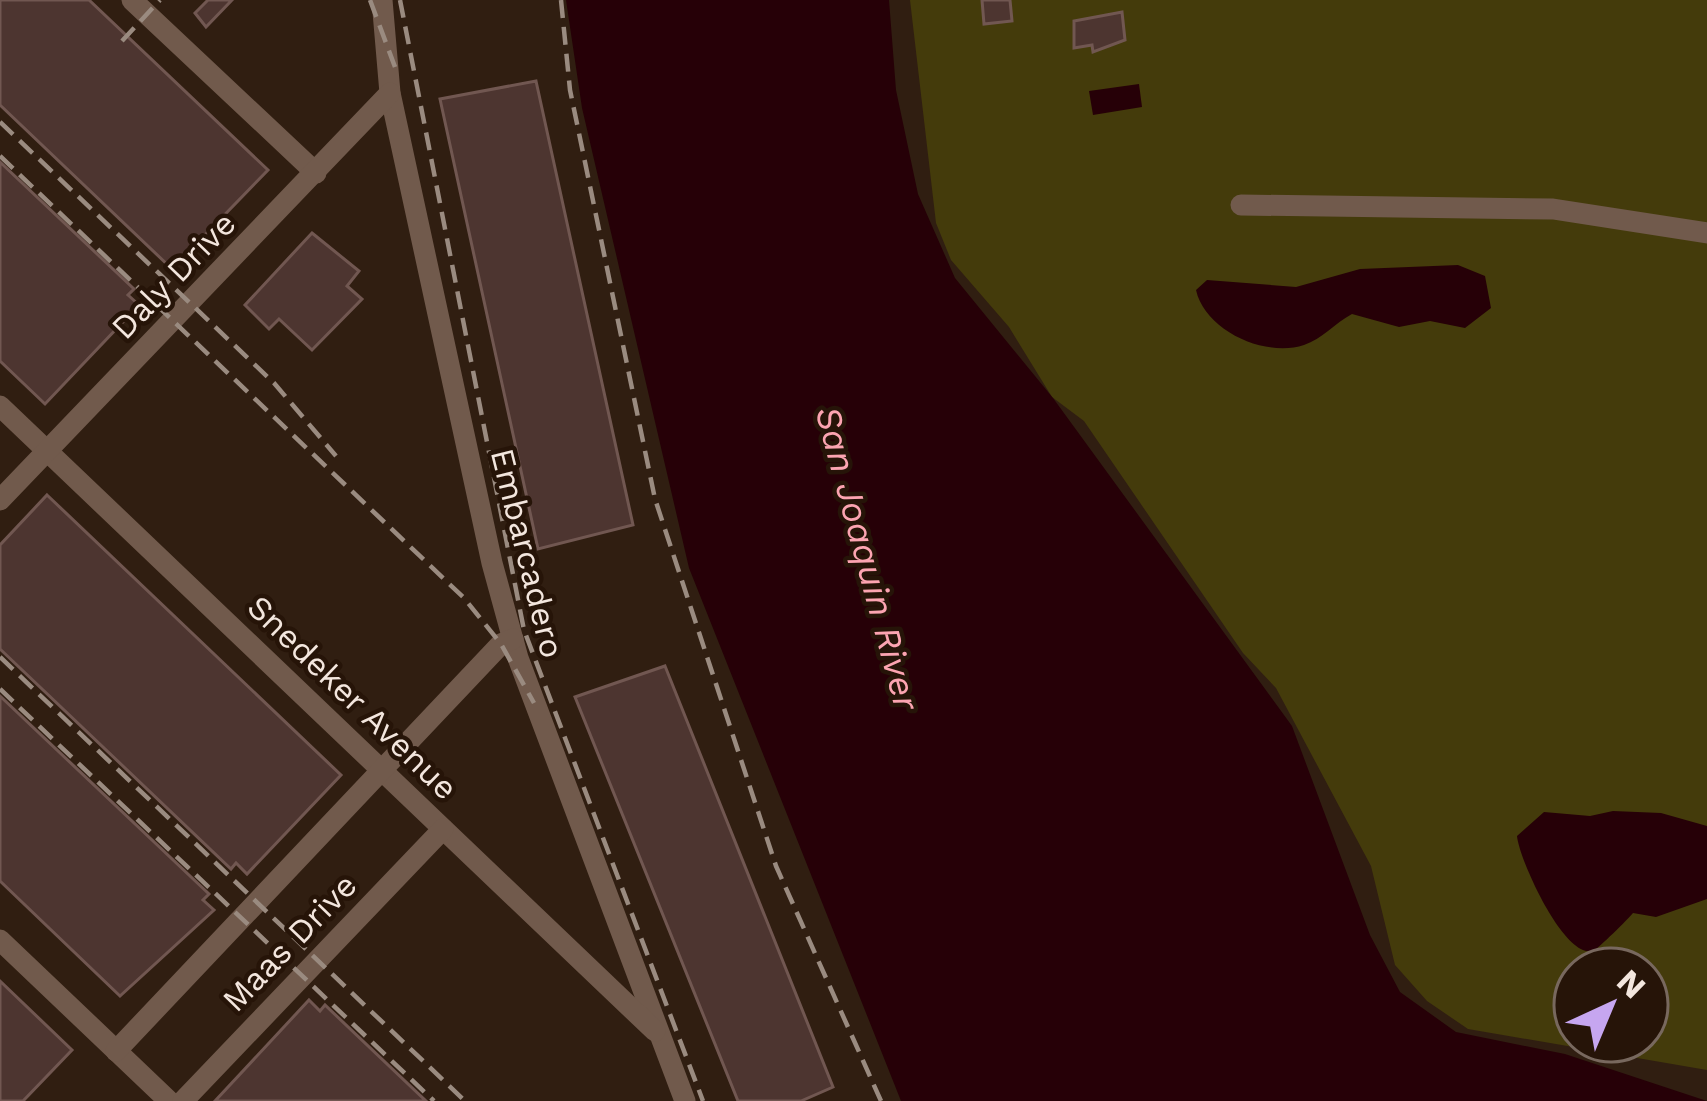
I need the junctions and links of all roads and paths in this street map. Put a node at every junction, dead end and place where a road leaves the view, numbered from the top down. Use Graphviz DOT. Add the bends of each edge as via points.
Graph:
graph roads {
  1 [pos="132,0"];
  2 [pos="382,0"];
  3 [pos="390,93"];
  4 [pos="316,172"];
  5 [pos="1241,206"];
  6 [pos="1707,233"];
  7 [pos="0,406"];
  8 [pos="46,451"];
  9 [pos="0,500"];
  10 [pos="513,639"];
  11 [pos="382,772"];
  12 [pos="443,829"];
  13 [pos="0,940"];
  14 [pos="661,1037"];
  15 [pos="116,1051"];
  16 [pos="169,1101"];
  17 [pos="183,1101"];
  18 [pos="685,1101"];
  1 -- 4 [label="street"];
  2 -- 3 [label="street, Embarcadero"];
  3 -- 4 [label="street, Daly Drive"];
  3 -- 10 [label="street, Embarcadero"];
  4 -- 8 [label="street, Daly Drive"];
  5 -- 6 [label="street" via="1552,209"];
  7 -- 8 [label="street, Snedeker Avenue"];
  8 -- 9 [label="street, Daly Drive"];
  8 -- 11 [label="street, Snedeker Avenue"];
  10 -- 11 [label="street"];
  10 -- 14 [label="street, Embarcadero"];
  11 -- 12 [label="street, Snedeker Avenue"];
  11 -- 15 [label="street"];
  12 -- 14 [label="street, Snedeker Avenue"];
  12 -- 17 [label="street, Maas Drive"];
  13 -- 15 [label="street"];
  14 -- 18 [label="street, Embarcadero"];
  15 -- 16 [label="street"];
}
